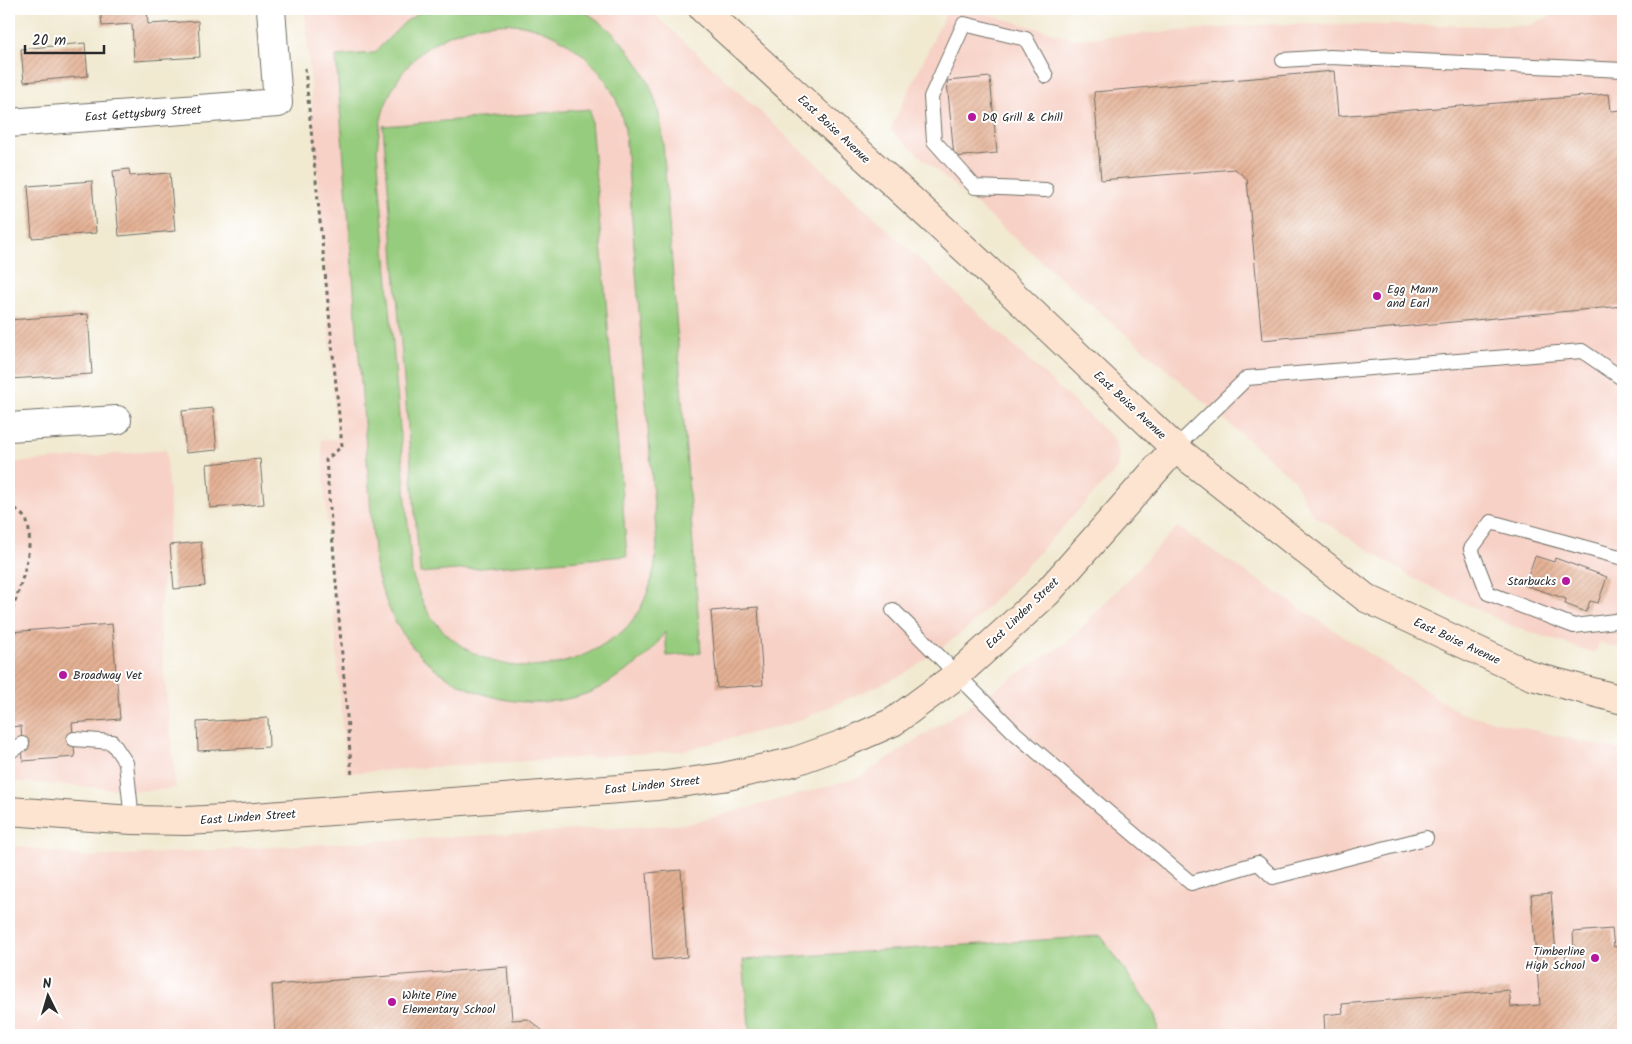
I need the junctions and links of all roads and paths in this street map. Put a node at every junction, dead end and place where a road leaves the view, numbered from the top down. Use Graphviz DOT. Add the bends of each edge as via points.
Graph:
graph roads {
  1 [pos="270,9"];
  2 [pos="703,9"];
  3 [pos="1283,60"];
  4 [pos="305,67"];
  5 [pos="1623,70"];
  6 [pos="1046,76"];
  7 [pos="9,123"];
  8 [pos="1046,190"];
  9 [pos="1623,380"];
  10 [pos="117,420"];
  11 [pos="9,427"];
  12 [pos="1175,448"];
  13 [pos="9,504"];
  14 [pos="1623,558"];
  15 [pos="893,610"];
  16 [pos="9,620"];
  17 [pos="1623,620"];
  18 [pos="957,674"];
  19 [pos="1623,698"];
  20 [pos="74,739"];
  21 [pos="22,744"];
  22 [pos="9,752"];
  23 [pos="352,777"];
  24 [pos="9,811"];
  25 [pos="132,820"];
  26 [pos="1426,838"];
  1 -- 7 [label="street, East Gettysburg Street" via="278,103"];
  2 -- 12 [label="street, East Boise Avenue" via="977,260"];
  3 -- 5 [label="lane" via="1330,57"];
  4 -- 23 [label="path" via="342,446 326,460"];
  6 -- 8 [label="lane" via="1026,39 964,24 931,97 934,141 975,187"];
  9 -- 12 [label="lane" via="1582,351 1247,378"];
  10 -- 11 [label="street"];
  12 -- 18 [label="street, East Linden Street" via="1047,593"];
  12 -- 19 [label="street, East Boise Avenue" via="1366,598 1532,676"];
  13 -- 16 [label="path" via="27,521 31,542"];
  14 -- 17 [label="lane" via="1491,522 1471,549 1488,593 1574,626"];
  15 -- 18 [label="lane"];
  18 -- 25 [label="street, East Linden Street" via="893,722 793,762 723,777 658,786 356,810 186,821"];
  18 -- 26 [label="lane" via="1015,733 1191,883 1258,863 1273,877"];
  20 -- 25 [label="lane" via="112,742 126,763"];
  21 -- 22 [label="lane"];
  24 -- 25 [label="street, East Linden Street"];
}
